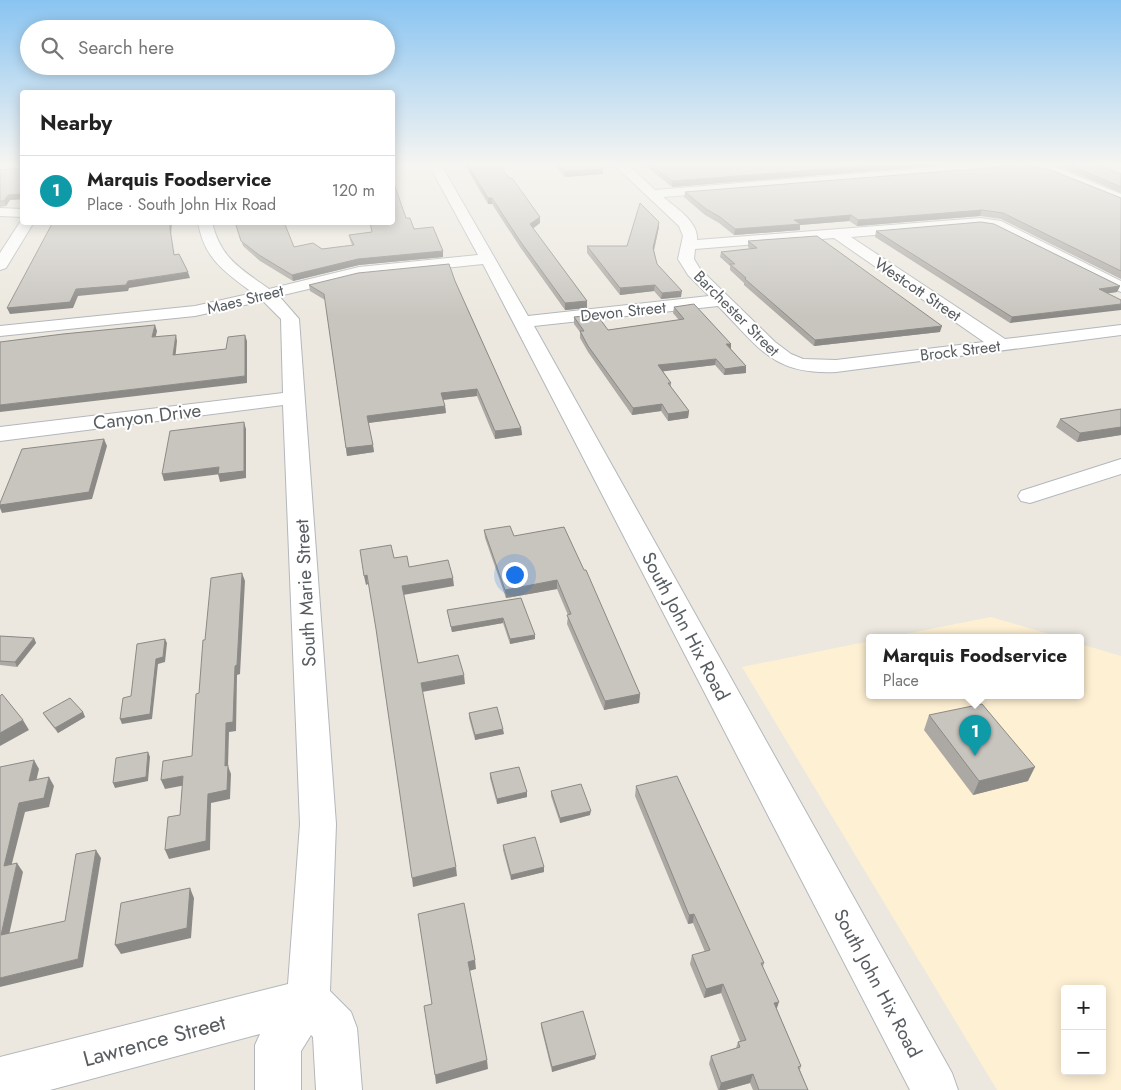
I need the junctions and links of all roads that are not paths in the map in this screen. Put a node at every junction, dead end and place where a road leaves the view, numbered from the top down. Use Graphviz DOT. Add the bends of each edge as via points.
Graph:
graph roads {
  1 [pos="463,214"];
  2 [pos="674,214"];
  3 [pos="25,225"];
  4 [pos="205,225"];
  5 [pos="836,233"];
  6 [pos="688,245"];
  7 [pos="488,258"];
  8 [pos="0,265"];
  9 [pos="1121,287"];
  10 [pos="267,295"];
  11 [pos="723,300"];
  12 [pos="523,322"];
  13 [pos="1121,330"];
  14 [pos="0,331"];
  15 [pos="1001,345"];
  16 [pos="799,365"];
  17 [pos="293,398"];
  18 [pos="0,434"];
  19 [pos="1121,466"];
  20 [pos="1030,496"];
  21 [pos="308,1000"];
  22 [pos="0,1080"];
  23 [pos="278,1090"];
  24 [pos="339,1090"];
  25 [pos="935,1090"];
  1 -- 7 [label="street, South John Hix Road"];
  2 -- 6 [label="street, Barchester Street" via="685,224 690,236"];
  3 -- 8 [label="street"];
  4 -- 10 [label="street, South Marie Street" via="215,253"];
  5 -- 6 [label="street"];
  5 -- 9 [label="street" via="966,221 989,223 1008,229"];
  5 -- 15 [label="street, Westcott Street"];
  6 -- 11 [label="street, Barchester Street" via="686,259 690,266"];
  7 -- 10 [label="street, Maes Street" via="359,272"];
  7 -- 12 [label="street, South John Hix Road"];
  10 -- 14 [label="street, Maes Street" via="195,311"];
  10 -- 17 [label="street, South Marie Street" via="285,310 290,319"];
  11 -- 12 [label="street, Devon Street"];
  11 -- 16 [label="street, Barchester Street" via="781,357"];
  12 -- 25 [label="street, South John Hix Road"];
  13 -- 15 [label="street, Brock Street"];
  15 -- 16 [label="street, Brock Street" via="836,366"];
  17 -- 18 [label="street, Canyon Drive"];
  17 -- 21 [label="street, South Marie Street" via="318,824"];
  19 -- 20 [label="street"];
  21 -- 22 [label="street, Lawrence Street"];
  21 -- 23 [label="street, South Marie Street" via="278,1046"];
  21 -- 24 [label="street" via="335,1028"];
}
